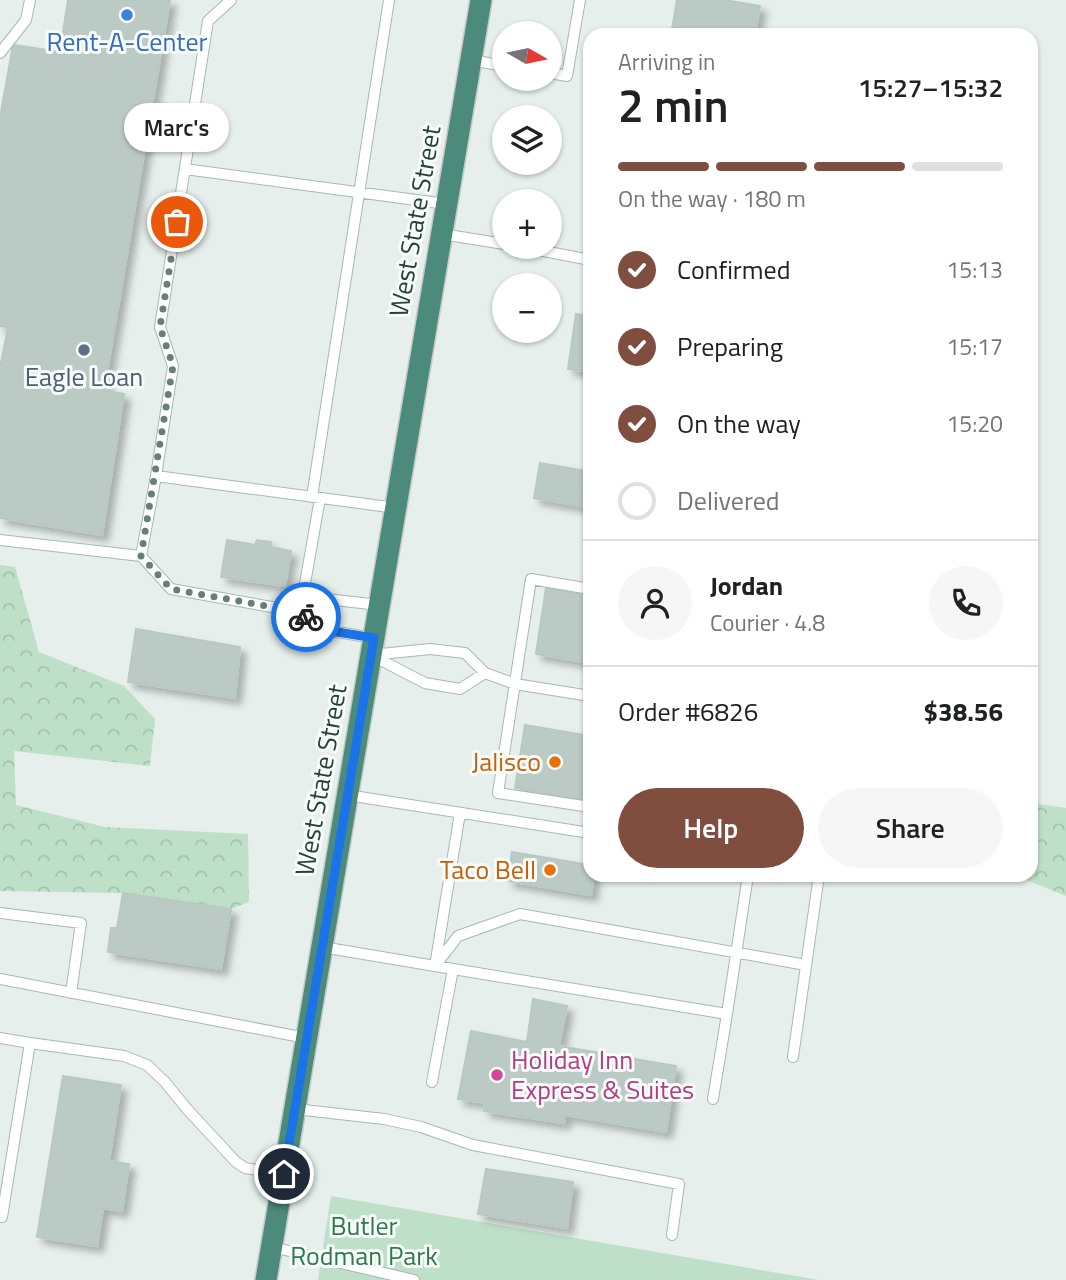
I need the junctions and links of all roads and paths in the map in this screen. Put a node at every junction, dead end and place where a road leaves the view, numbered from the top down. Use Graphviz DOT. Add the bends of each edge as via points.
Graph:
graph roads {
  1 [pos="30,0"];
  2 [pos="232,0"];
  3 [pos="389,0"];
  4 [pos="481,0"];
  5 [pos="580,0"];
  6 [pos="0,53"];
  7 [pos="471,60"];
  8 [pos="492,64"];
  9 [pos="562,75"];
  10 [pos="185,169"];
  11 [pos="359,193"];
  12 [pos="446,204"];
  13 [pos="441,234"];
  14 [pos="492,242"];
  15 [pos="562,255"];
  16 [pos="583,259"];
  17 [pos="156,476"];
  18 [pos="316,497"];
  19 [pos="396,508"];
  20 [pos="0,540"];
  21 [pos="141,556"];
  22 [pos="583,588"];
  23 [pos="379,605"];
  24 [pos="300,612"];
  25 [pos="372,647"];
  26 [pos="485,673"];
  27 [pos="515,684"];
  28 [pos="583,695"];
  29 [pos="347,795"];
  30 [pos="583,806"];
  31 [pos="460,813"];
  32 [pos="583,832"];
  33 [pos="747,882"];
  34 [pos="817,882"];
  35 [pos="0,913"];
  36 [pos="322,946"];
  37 [pos="736,952"];
  38 [pos="806,964"];
  39 [pos="435,965"];
  40 [pos="453,969"];
  41 [pos="0,979"];
  42 [pos="71,993"];
  43 [pos="727,1014"];
  44 [pos="0,1038"];
  45 [pos="306,1038"];
  46 [pos="30,1043"];
  47 [pos="793,1057"];
  48 [pos="432,1082"];
  49 [pos="713,1099"];
  50 [pos="294,1109"];
  51 [pos="284,1174"];
  52 [pos="2,1217"];
  53 [pos="672,1235"];
  54 [pos="271,1247"];
  55 [pos="266,1280"];
  56 [pos="414,1280"];
  1 -- 6 [label="lane" via="26,20"];
  2 -- 10 [label="lane" via="208,22"];
  3 -- 11 [label="lane"];
  4 -- 7 [label="highway, West State Street"];
  5 -- 9 [label="lane" via="567,76"];
  7 -- 8 [label="lane"];
  7 -- 12 [label="highway, West State Street"];
  10 -- 11 [label="lane"];
  10 -- 17 [label="lane" via="160,327 173,366"];
  11 -- 12 [label="lane"];
  11 -- 18 [label="lane"];
  12 -- 13 [label="highway, West State Street"];
  13 -- 14 [label="lane"];
  13 -- 19 [label="highway, West State Street"];
  15 -- 16 [label="lane"];
  17 -- 18 [label="lane"];
  17 -- 21 [label="lane"];
  18 -- 19 [label="lane"];
  18 -- 24 [label="lane"];
  19 -- 23 [label="highway, West State Street"];
  20 -- 21 [label="lane"];
  21 -- 24 [label="lane" via="171,589"];
  22 -- 27 [label="lane" via="531,579"];
  23 -- 24 [label="lane" via="326,599"];
  23 -- 25 [label="highway, West State Street"];
  24 -- 25 [label="lane" via="319,629"];
  25 -- 26 [label="lane" via="464,653"];
  25 -- 26 [label="lane" via="425,683 460,689"];
  25 -- 29 [label="highway, West State Street"];
  26 -- 27 [label="lane"];
  27 -- 28 [label="lane"];
  27 -- 30 [label="lane" via="498,793"];
  29 -- 31 [label="lane"];
  29 -- 36 [label="highway, West State Street"];
  31 -- 32 [label="lane"];
  31 -- 39 [label="lane"];
  33 -- 37 [label="lane"];
  34 -- 38 [label="lane"];
  35 -- 42 [label="lane" via="81,923"];
  36 -- 39 [label="lane"];
  36 -- 45 [label="highway, West State Street"];
  37 -- 38 [label="lane"];
  37 -- 39 [label="lane" via="520,914 458,936"];
  37 -- 43 [label="lane"];
  38 -- 47 [label="lane"];
  39 -- 40 [label="lane"];
  40 -- 43 [label="lane"];
  40 -- 48 [label="lane"];
  41 -- 42 [label="lane"];
  42 -- 45 [label="lane"];
  43 -- 49 [label="lane"];
  44 -- 46 [label="lane"];
  45 -- 50 [label="highway, West State Street"];
  46 -- 51 [label="lane" via="124,1056 147,1065 236,1162 245,1168"];
  46 -- 52 [label="lane"];
  50 -- 51 [label="highway, West State Street"];
  50 -- 53 [label="lane" via="384,1119 473,1145 679,1184"];
  51 -- 54 [label="highway, West State Street"];
  54 -- 55 [label="highway, West State Street"];
  54 -- 56 [label="lane"];
}
